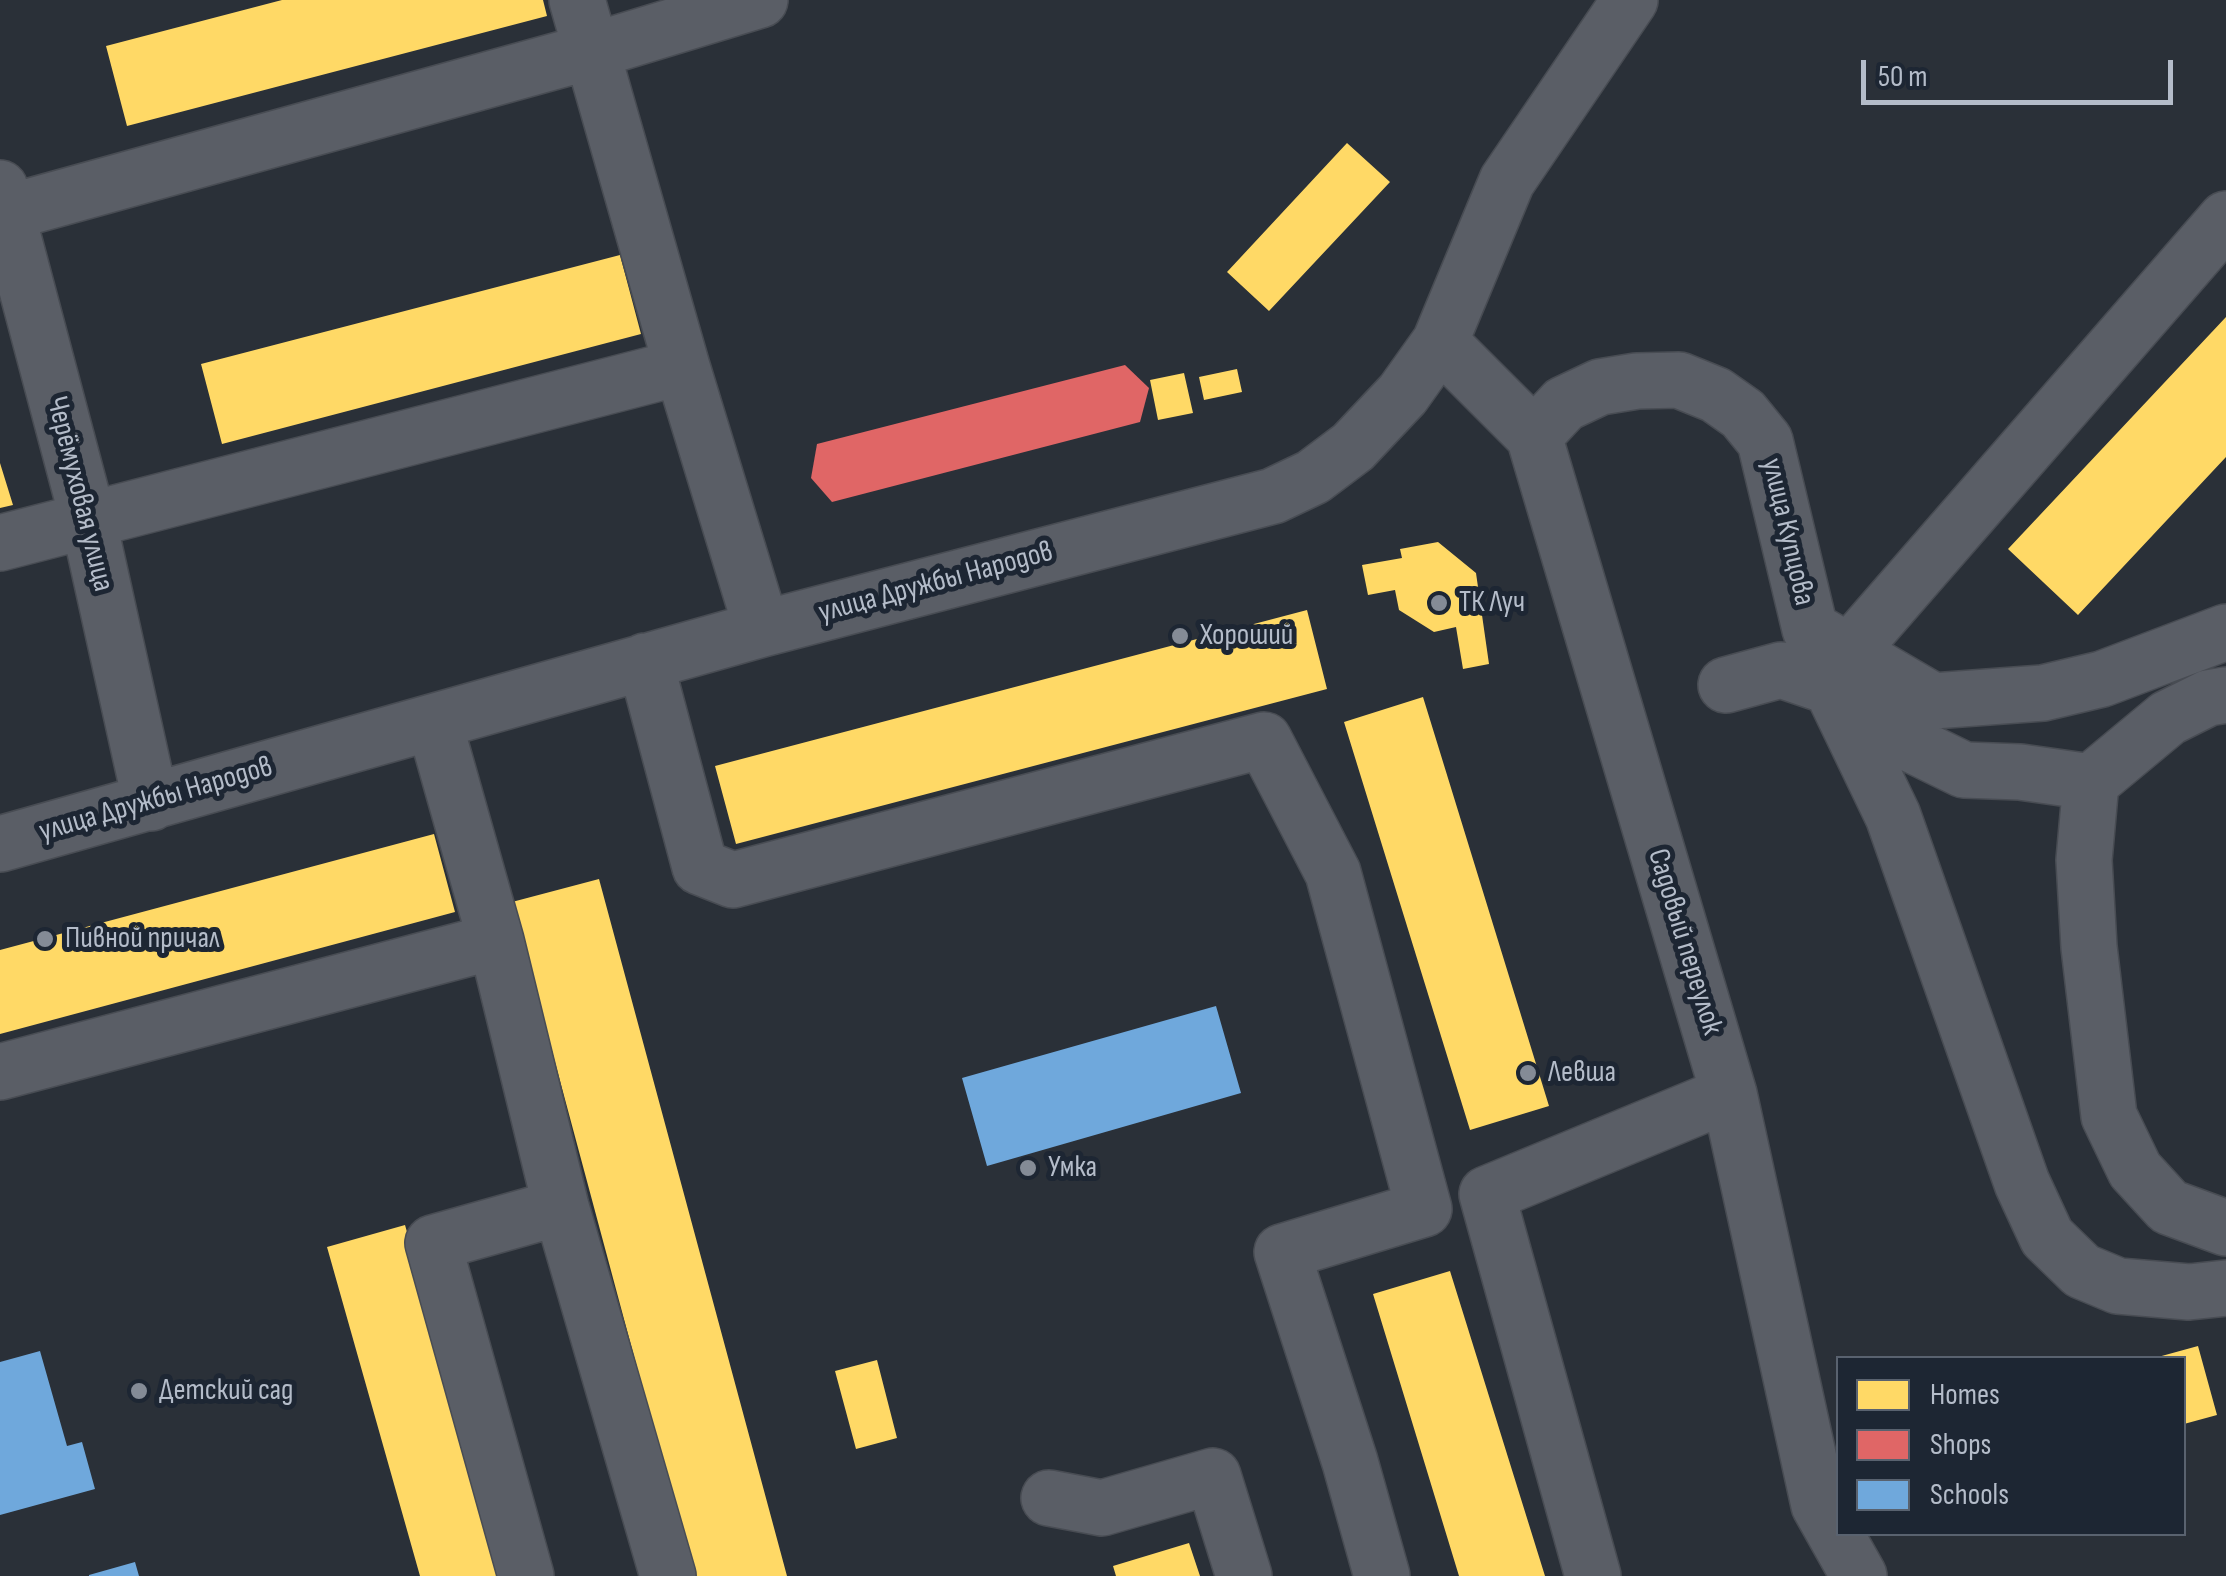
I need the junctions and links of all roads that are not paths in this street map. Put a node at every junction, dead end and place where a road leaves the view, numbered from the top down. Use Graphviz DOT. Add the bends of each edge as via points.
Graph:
graph roads {
  1 [pos="760,0"];
  2 [pos="1630,0"];
  3 [pos="585,25"];
  4 [pos="3,200"];
  5 [pos="2226,218"];
  6 [pos="14,302"];
  7 [pos="1440,342"];
  8 [pos="682,367"];
  9 [pos="1534,436"];
  10 [pos="88,519"];
  11 [pos="0,544"];
  12 [pos="762,628"];
  13 [pos="2226,632"];
  14 [pos="1830,656"];
  15 [pos="646,661"];
  16 [pos="1726,685"];
  17 [pos="2226,694"];
  18 [pos="434,722"];
  19 [pos="2091,782"];
  20 [pos="151,802"];
  21 [pos="0,844"];
  22 [pos="496,941"];
  23 [pos="0,1072"];
  24 [pos="1729,1094"];
  25 [pos="1487,1194"];
  26 [pos="561,1207"];
  27 [pos="1424,1209"];
  28 [pos="2226,1228"];
  29 [pos="2226,1288"];
  30 [pos="1049,1498"];
  31 [pos="1819,1505"];
  32 [pos="1836,1535"];
  33 [pos="1836,1536"];
  34 [pos="526,1576"];
  35 [pos="668,1576"];
  36 [pos="1244,1576"];
  37 [pos="1382,1576"];
  38 [pos="1593,1576"];
  39 [pos="1820,1576"];
  40 [pos="1859,1576"];
  1 -- 3 [label="street"];
  2 -- 7 [label="street, улица Дружбы Народов" via="1508,181"];
  3 -- 4 [label="street"];
  3 -- 8 [label="street"];
  4 -- 6 [label="street, Черёмуховая улица"];
  5 -- 14 [label="street"];
  6 -- 10 [label="street, Черёмуховая улица"];
  7 -- 9 [label="street, Садовый переулок"];
  7 -- 12 [label="street, улица Дружбы Народов" via="1353,447 1273,496"];
  8 -- 10 [label="street"];
  8 -- 12 [label="street"];
  9 -- 14 [label="street, улица Купцова" via="1564,404 1600,387 1637,381 1680,380 1743,414 1765,441"];
  9 -- 24 [label="street, Садовый переулок"];
  10 -- 11 [label="street"];
  10 -- 20 [label="street, Черёмуховая улица"];
  12 -- 15 [label="street, улица Дружбы Народов"];
  13 -- 14 [label="street" via="2043,694 1933,701"];
  14 -- 16 [label="street"];
  14 -- 19 [label="street" via="1884,731 1964,770"];
  14 -- 29 [label="street, улица Купцова" via="2047,1237 2082,1271 2118,1286"];
  15 -- 18 [label="street, улица Дружбы Народов"];
  15 -- 27 [label="street" via="700,866 733,880 1264,740 1332,873"];
  17 -- 19 [label="street" via="2168,718"];
  18 -- 20 [label="street, улица Дружбы Народов"];
  18 -- 22 [label="street"];
  19 -- 28 [label="street" via="2084,860 2110,1116 2135,1170 2169,1207"];
  20 -- 21 [label="street, улица Дружбы Народов"];
  22 -- 23 [label="street"];
  22 -- 26 [label="street"];
  24 -- 25 [label="street"];
  24 -- 31 [label="street, Садовый переулок"];
  25 -- 27 [label="street"];
  25 -- 38 [label="street"];
  26 -- 34 [label="street" via="434,1243"];
  26 -- 35 [label="street"];
  27 -- 37 [label="street" via="1282,1252"];
  30 -- 36 [label="street" via="1102,1508 1213,1476"];
  31 -- 32 [label="street, Садовый переулок"];
  31 -- 39 [label="street"];
  33 -- 40 [label="street, Садовый переулок"];
}
